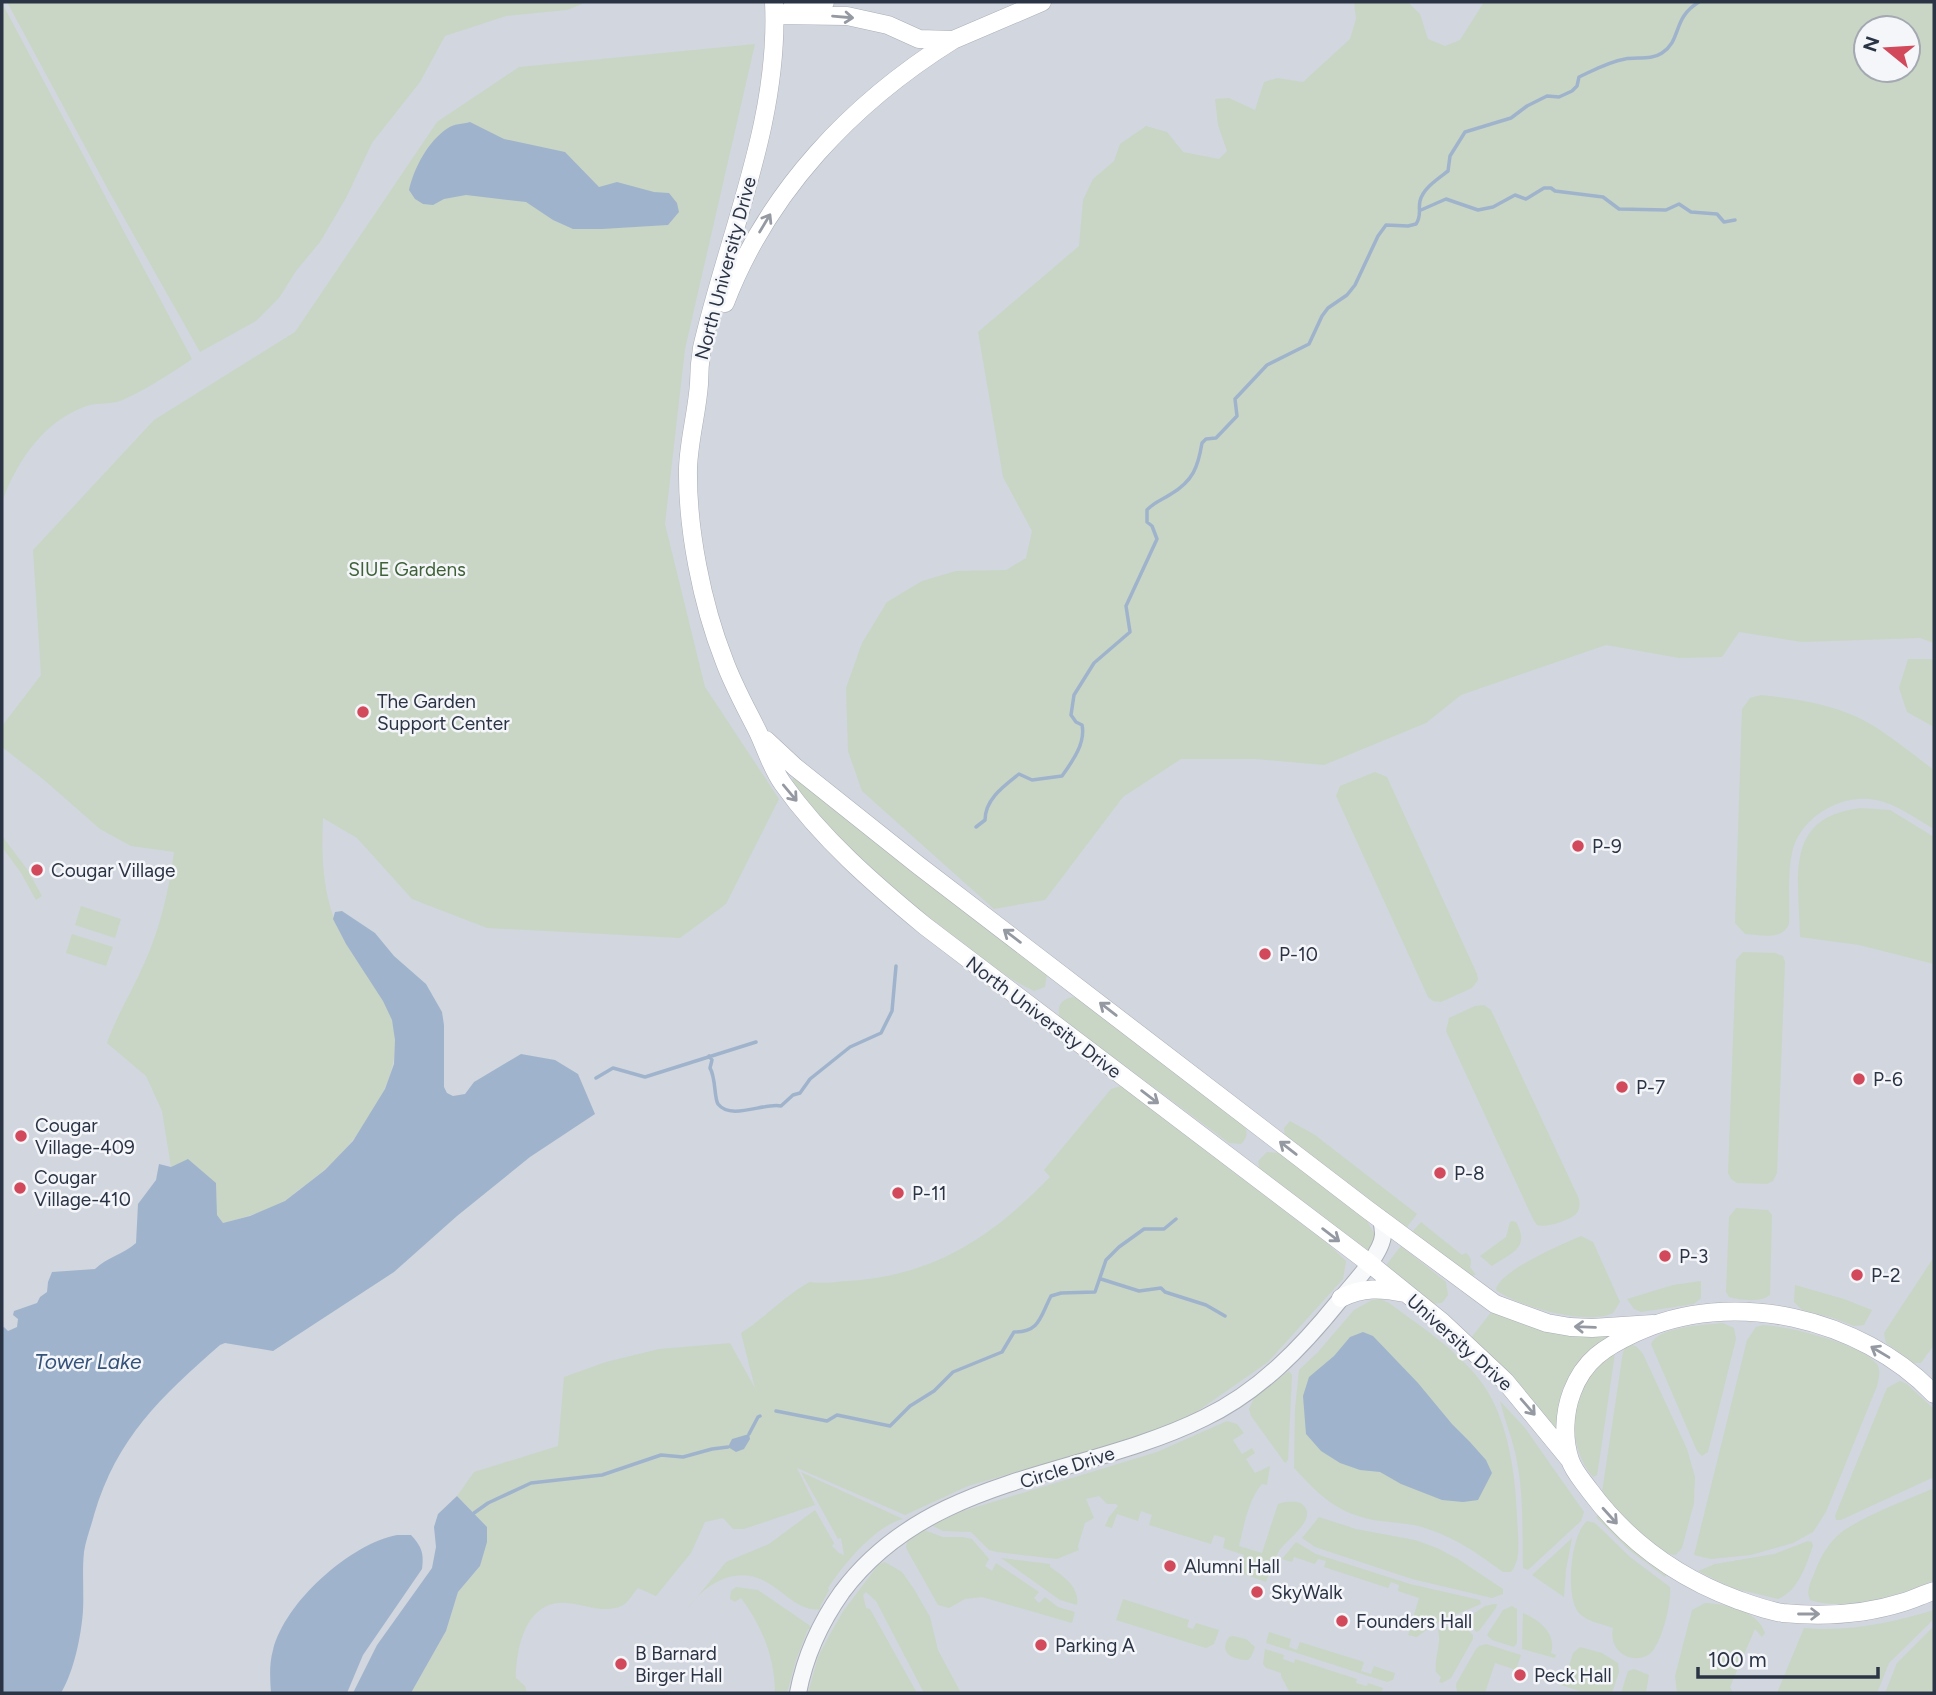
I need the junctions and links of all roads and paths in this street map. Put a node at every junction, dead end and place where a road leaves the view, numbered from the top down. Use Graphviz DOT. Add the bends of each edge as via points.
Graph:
graph roads {
  1 [pos="825,2"];
  2 [pos="1042,2"];
  3 [pos="775,8"];
  4 [pos="953,40"];
  5 [pos="698,375"];
  6 [pos="758,733"];
  7 [pos="1381,1219"];
  8 [pos="1369,1263"];
  9 [pos="1406,1293"];
  10 [pos="1341,1298"];
  11 [pos="1653,1324"];
  12 [pos="1934,1394"];
  13 [pos="1570,1460"];
  14 [pos="1934,1591"];
  15 [pos="798,1693"];
  1 -- 3 [label="main road"];
  2 -- 4 [label="main road"];
  3 -- 4 [label="main road, one-way" via="847,16 888,25 919,39"];
  3 -- 5 [label="main road, North University Drive" via="773,61 761,133"];
  5 -- 4 [label="main road, one-way" via="746,257 808,162 887,85"];
  5 -- 6 [label="main road, North University Drive" via="688,471 695,545 723,658"];
  7 -- 6 [label="main road, North University Drive, one-way" via="897,849"];
  6 -- 8 [label="main road, North University Drive, one-way" via="782,783 828,838 878,887"];
  7 -- 8 [label="street, Circle Drive" via="1380,1249"];
  11 -- 7 [label="main road, University Drive, one-way" via="1592,1328 1518,1314 1495,1304"];
  8 -- 9 [label="main road, University Drive"];
  8 -- 10 [label="street, Circle Drive"];
  9 -- 10 [label="main road" via="1373,1288"];
  9 -- 13 [label="main road, University Drive, one-way" via="1506,1381"];
  10 -- 15 [label="street, Circle Drive" via="1312,1334 1258,1384 1207,1417 1152,1440 974,1496 906,1530 867,1564 834,1604 806,1657"];
  12 -- 11 [label="main road, University Drive, one-way" via="1866,1344 1791,1318 1700,1313"];
  11 -- 13 [label="main road, University Drive" via="1602,1351 1579,1376 1567,1413"];
  13 -- 14 [label="main road, University Drive, one-way" via="1609,1516 1650,1553 1693,1580 1756,1606 1796,1614 1864,1611"];
}
